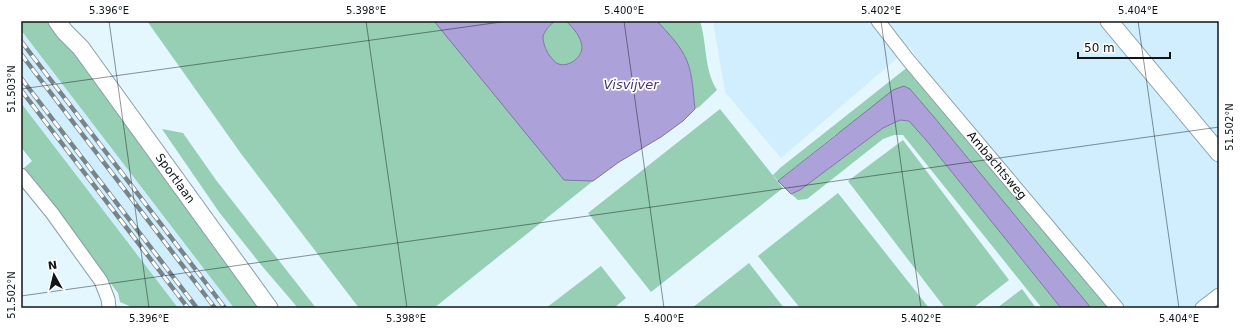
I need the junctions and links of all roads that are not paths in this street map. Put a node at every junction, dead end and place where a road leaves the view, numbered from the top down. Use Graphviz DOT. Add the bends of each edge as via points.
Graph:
graph roads {
  1 [pos="57,21"];
  2 [pos="69,21"];
  3 [pos="878,21"];
  4 [pos="1110,21"];
  5 [pos="81,48"];
  6 [pos="1219,153"];
  7 [pos="21,175"];
  8 [pos="1219,295"];
  9 [pos="109,308"];
  10 [pos="269,308"];
  11 [pos="1118,308"];
  12 [pos="1202,308"];
  1 -- 5 [label="street, Sportlaan" via="64,32"];
  2 -- 5 [label="street, Sportlaan"];
  3 -- 11 [label="street, Ambachtsweg"];
  4 -- 6 [label="street"];
  5 -- 10 [label="street, Sportlaan"];
  7 -- 9 [label="street" via="101,281"];
  8 -- 12 [label="street"];
}
